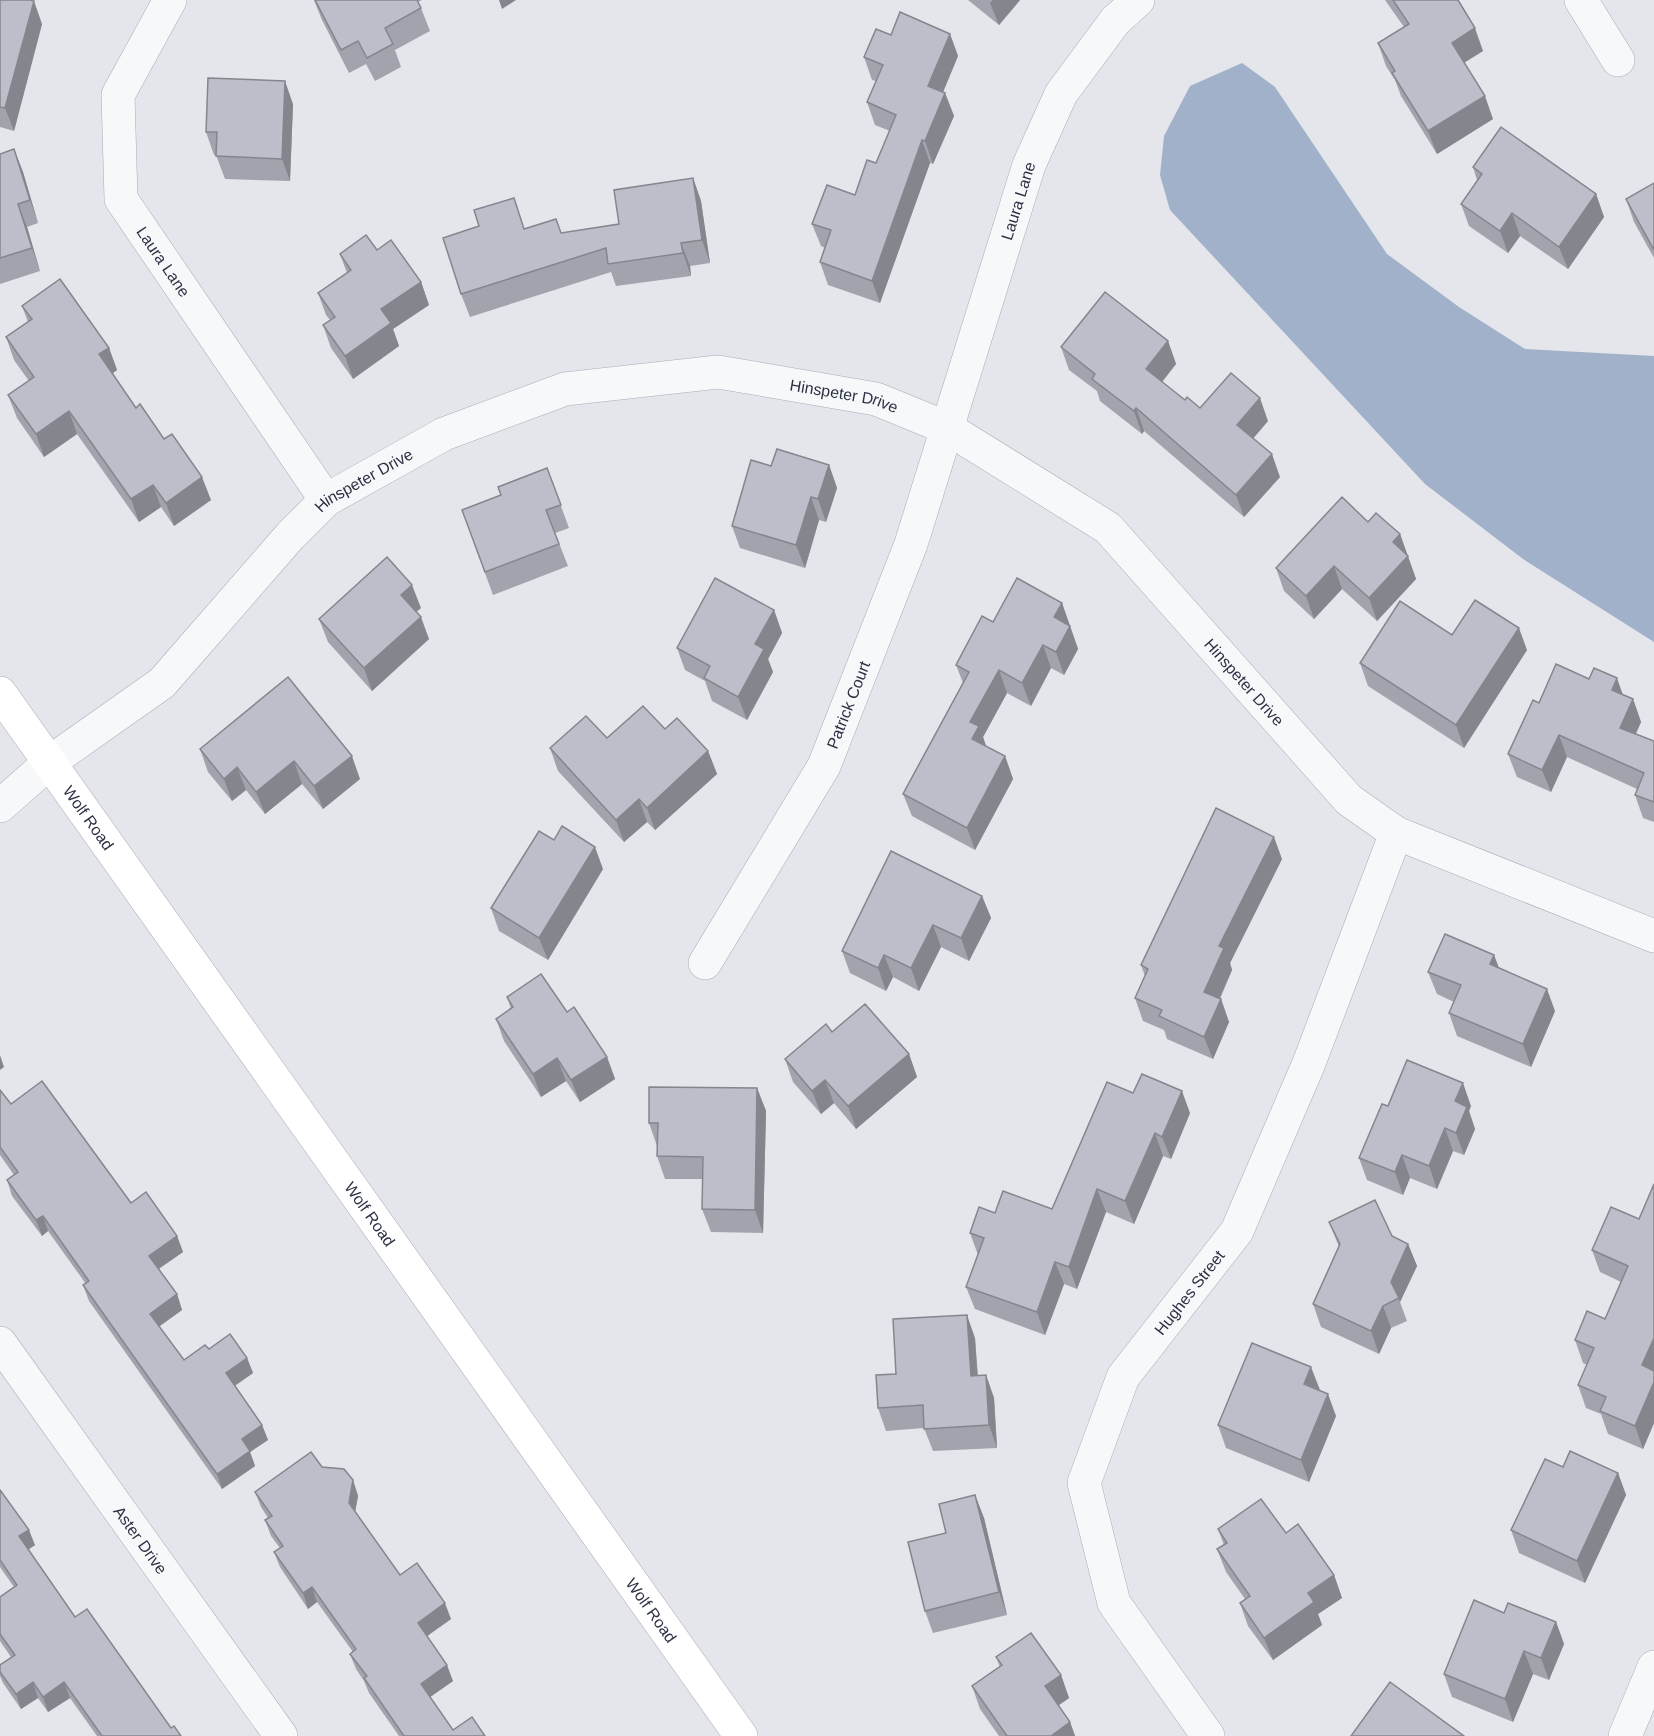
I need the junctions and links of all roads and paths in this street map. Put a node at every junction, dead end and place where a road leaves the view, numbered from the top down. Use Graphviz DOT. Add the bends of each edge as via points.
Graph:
graph roads {
  1 [pos="170,0"];
  2 [pos="1138,0"];
  3 [pos="1581,0"];
  4 [pos="1618,60"];
  5 [pos="947,428"];
  6 [pos="326,500"];
  7 [pos="0,693"];
  8 [pos="50,762"];
  9 [pos="0,806"];
  10 [pos="1396,833"];
  11 [pos="1654,936"];
  12 [pos="705,963"];
  13 [pos="0,1343"];
  14 [pos="1654,1666"];
  15 [pos="281,1736"];
  16 [pos="741,1736"];
  17 [pos="1208,1736"];
  18 [pos="1625,1736"];
  1 -- 6 [label="street, Laura Lane" via="118,95 122,199"];
  2 -- 5 [label="street, Laura Lane" via="1115,21 1061,94 1029,165"];
  3 -- 4 [label="street"];
  5 -- 6 [label="street, Hinspeter Drive" via="876,399 718,372 577,387 444,434"];
  5 -- 10 [label="street, Hinspeter Drive" via="1108,528 1349,800"];
  5 -- 12 [label="street, Patrick Court" via="911,544 824,766"];
  6 -- 8 [label="street, Hinspeter Drive" via="162,683"];
  7 -- 8 [label="main road, Wolf Road"];
  8 -- 9 [label="street, Hinspeter Drive"];
  8 -- 16 [label="main road, Wolf Road"];
  10 -- 11 [label="street, Hinspeter Drive"];
  10 -- 17 [label="street, Hughes Street" via="1309,1063 1237,1231 1123,1377 1084,1483 1114,1603"];
  13 -- 15 [label="street, Aster Drive"];
  14 -- 18 [label="street"];
}
